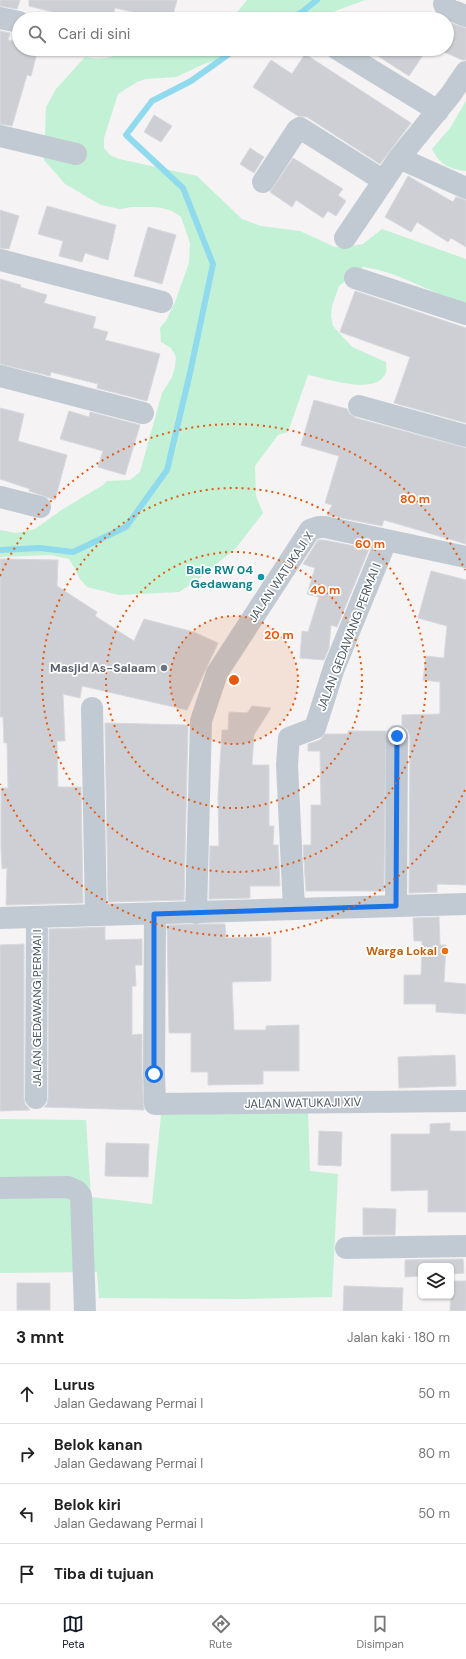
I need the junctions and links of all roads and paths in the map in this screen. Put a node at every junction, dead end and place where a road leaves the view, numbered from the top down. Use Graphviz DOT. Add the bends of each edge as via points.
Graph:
graph roads {
  1 [pos="446,0"];
  2 [pos="466,16"];
  3 [pos="0,18"];
  4 [pos="12,21"];
  5 [pos="348,56"];
  6 [pos="466,72"];
  7 [pos="438,111"];
  8 [pos="0,136"];
  9 [pos="76,154"];
  10 [pos="399,158"];
  11 [pos="384,181"];
  12 [pos="263,182"];
  13 [pos="466,188"];
  14 [pos="344,238"];
  15 [pos="0,260"];
  16 [pos="355,278"];
  17 [pos="162,302"];
  18 [pos="466,314"];
  19 [pos="0,376"];
  20 [pos="359,406"];
  21 [pos="143,413"];
  22 [pos="466,436"];
  23 [pos="0,497"];
  24 [pos="40,508"];
  25 [pos="386,541"];
  26 [pos="466,557"];
  27 [pos="92,708"];
  28 [pos="397,736"];
  29 [pos="466,904"];
  30 [pos="396,906"];
  31 [pos="294,909"];
  32 [pos="196,913"];
  33 [pos="154,914"];
  34 [pos="96,915"];
  35 [pos="37,917"];
  36 [pos="0,918"];
  37 [pos="36,1098"];
  38 [pos="466,1101"];
  39 [pos="0,1188"];
  40 [pos="466,1246"];
  41 [pos="346,1248"];
  42 [pos="85,1311"];
  1 -- 2 [label="street" via="446,8"];
  3 -- 4 [label="street"];
  5 -- 7 [label="street"];
  6 -- 7 [label="street"];
  7 -- 10 [label="street"];
  8 -- 9 [label="street"];
  10 -- 11 [label="street"];
  10 -- 13 [label="street"];
  11 -- 12 [label="street" via="300,128"];
  11 -- 14 [label="street"];
  15 -- 17 [label="street"];
  16 -- 18 [label="street"];
  19 -- 21 [label="street"];
  20 -- 22 [label="street"];
  23 -- 24 [label="street"];
  25 -- 26 [label="street, JALAN WATUKAJI X"];
  25 -- 31 [label="street, JALAN GEDAWANG PERMAI I" via="334,668 315,728 289,738 287,765"];
  25 -- 32 [label="street, JALAN WATUKAJI X" via="325,527 310,530 217,674 201,721"];
  27 -- 34 [label="street"];
  28 -- 30 [label="street"];
  29 -- 30 [label="street, JALAN GEDAWANG PERMAI I"];
  30 -- 31 [label="street, JALAN GEDAWANG PERMAI I"];
  31 -- 32 [label="street, JALAN GEDAWANG PERMAI I"];
  32 -- 33 [label="street, JALAN GEDAWANG PERMAI I"];
  33 -- 34 [label="street, JALAN GEDAWANG PERMAI I"];
  33 -- 38 [label="street, JALAN WATUKAJI XIV" via="155,1104"];
  34 -- 35 [label="street, JALAN GEDAWANG PERMAI I"];
  35 -- 36 [label="street, JALAN GEDAWANG PERMAI I"];
  35 -- 37 [label="street, JALAN GEDAWANG PERMAI I"];
  39 -- 42 [label="street" via="68,1187 77,1191 82,1200"];
  40 -- 41 [label="street"];
}
